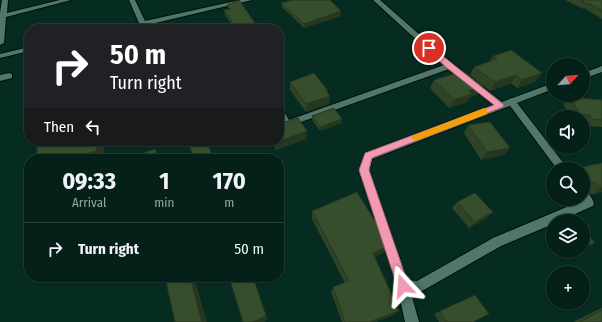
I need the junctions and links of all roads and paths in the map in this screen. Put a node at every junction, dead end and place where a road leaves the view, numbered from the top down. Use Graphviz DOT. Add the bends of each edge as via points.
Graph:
graph roads {
  1 [pos="5,0"];
  2 [pos="68,0"];
  3 [pos="132,0"];
  4 [pos="249,0"];
  5 [pos="376,0"];
  6 [pos="3,16"];
  7 [pos="143,24"];
  8 [pos="0,43"];
  9 [pos="24,50"];
  10 [pos="0,56"];
  11 [pos="450,66"];
  12 [pos="602,69"];
  13 [pos="590,73"];
  14 [pos="10,76"];
  15 [pos="0,78"];
  16 [pos="546,88"];
  17 [pos="511,101"];
  18 [pos="500,105"];
  19 [pos="284,119"];
  20 [pos="558,162"];
  21 [pos="582,206"];
  22 [pos="403,286"];
  23 [pos="412,322"];
  1 -- 6 [label="street"];
  2 -- 6 [label="street"];
  3 -- 7 [label="street"];
  4 -- 7 [label="street"];
  5 -- 11 [label="street"];
  6 -- 8 [label="street"];
  9 -- 10 [label="street"];
  11 -- 18 [label="street"];
  11 -- 19 [label="street" via="287,124"];
  12 -- 13 [label="street"];
  14 -- 15 [label="street"];
  16 -- 17 [label="street"];
  17 -- 18 [label="street"];
  17 -- 20 [label="street"];
  18 -- 22 [label="street" via="368,156 364,170"];
  21 -- 22 [label="street" via="497,242 418,287"];
  22 -- 23 [label="street"];
}
